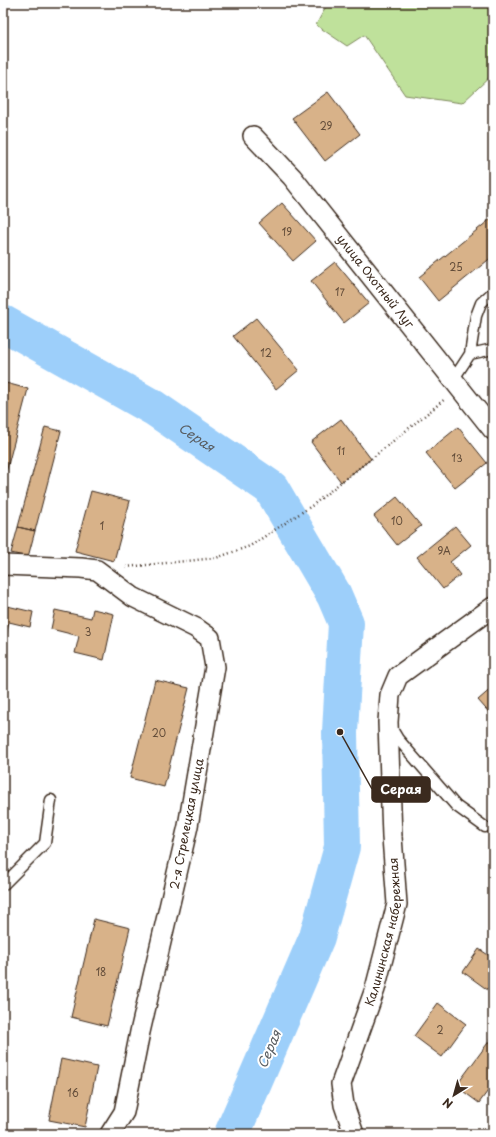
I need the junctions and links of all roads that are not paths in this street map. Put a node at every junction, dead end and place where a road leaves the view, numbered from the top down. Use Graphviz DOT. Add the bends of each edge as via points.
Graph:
graph roads {
  1 [pos="253,136"];
  2 [pos="493,292"];
  3 [pos="493,349"];
  4 [pos="470,354"];
  5 [pos="456,384"];
  6 [pos="493,430"];
  7 [pos="3,565"];
  8 [pos="493,607"];
  9 [pos="388,722"];
  10 [pos="51,800"];
  11 [pos="485,827"];
  12 [pos="3,885"];
  13 [pos="110,1134"];
  14 [pos="354,1134"];
  1 -- 5 [label="street, улица Охотный Луг" via="292,177"];
  2 -- 4 [label="lane" via="481,303 476,316"];
  3 -- 4 [label="lane"];
  4 -- 5 [label="lane"];
  5 -- 6 [label="street, улица Охотный Луг"];
  7 -- 13 [label="street, 2-я Стрелецкая улица" via="97,570 133,597 196,628 210,638 215,668 187,834 140,1032 124,1112"];
  8 -- 9 [label="street, Калининская набережная" via="398,676 390,695"];
  9 -- 11 [label="lane" via="398,739 456,806"];
  9 -- 14 [label="street, Калининская набережная" via="397,904 375,989 341,1084 344,1105"];
  10 -- 12 [label="lane" via="45,842"];
}
